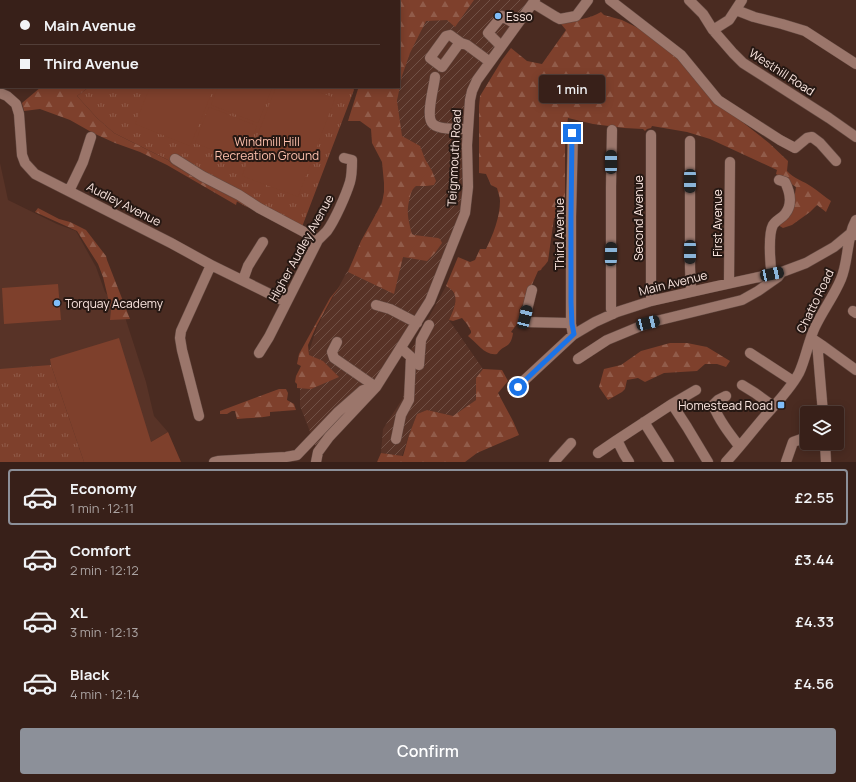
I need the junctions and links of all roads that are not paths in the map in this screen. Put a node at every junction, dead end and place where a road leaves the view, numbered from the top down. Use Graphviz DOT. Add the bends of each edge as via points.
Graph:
graph roads {
  1 [pos="588,0"];
  2 [pos="610,0"];
  3 [pos="689,0"];
  4 [pos="742,0"];
  5 [pos="534,1"];
  6 [pos="736,10"];
  7 [pos="517,25"];
  8 [pos="713,30"];
  9 [pos="461,43"];
  10 [pos="501,46"];
  11 [pos="490,62"];
  12 [pos="856,64"];
  13 [pos="435,77"];
  14 [pos="0,92"];
  15 [pos="468,129"];
  16 [pos="612,130"];
  17 [pos="572,133"];
  18 [pos="651,135"];
  19 [pos="91,137"];
  20 [pos="856,137"];
  21 [pos="690,141"];
  22 [pos="344,158"];
  23 [pos="175,159"];
  24 [pos="836,161"];
  25 [pos="730,162"];
  26 [pos="779,180"];
  27 [pos="69,191"];
  28 [pos="856,220"];
  29 [pos="853,234"];
  30 [pos="318,240"];
  31 [pos="263,242"];
  32 [pos="211,265"];
  33 [pos="777,273"];
  34 [pos="243,280"];
  35 [pos="729,283"];
  36 [pos="532,290"];
  37 [pos="691,292"];
  38 [pos="650,301"];
  39 [pos="286,302"];
  40 [pos="376,305"];
  41 [pos="613,314"];
  42 [pos="572,324"];
  43 [pos="429,325"];
  44 [pos="415,326"];
  45 [pos="574,334"];
  46 [pos="424,335"];
  47 [pos="813,340"];
  48 [pos="337,342"];
  49 [pos="401,348"];
  50 [pos="259,353"];
  51 [pos="750,353"];
  52 [pos="578,359"];
  53 [pos="419,365"];
  54 [pos="856,370"];
  55 [pos="793,381"];
  56 [pos="742,385"];
  57 [pos="518,387"];
  58 [pos="376,388"];
  59 [pos="696,390"];
  60 [pos="726,396"];
  61 [pos="672,404"];
  62 [pos="773,406"];
  63 [pos="822,406"];
  64 [pos="199,416"];
  65 [pos="644,422"];
  66 [pos="396,439"];
  67 [pos="617,440"];
  68 [pos="800,440"];
  69 [pos="571,443"];
  70 [pos="739,446"];
  71 [pos="825,450"];
  72 [pos="598,453"];
  73 [pos="214,462"];
  74 [pos="316,462"];
  75 [pos="554,462"];
  76 [pos="629,462"];
  77 [pos="670,462"];
  78 [pos="708,462"];
  79 [pos="726,462"];
  80 [pos="786,462"];
  81 [pos="826,462"];
  1 -- 5 [label="street" via="576,16 560,19"];
  2 -- 24 [label="street" via="680,55 718,100 795,148 812,137"];
  3 -- 8 [label="street, Westhill Road" via="703,14"];
  4 -- 6 [label="street"];
  5 -- 7 [label="street, Teignmouth Road"];
  6 -- 8 [label="street" via="729,20"];
  6 -- 12 [label="street" via="805,31"];
  7 -- 10 [label="street, Teignmouth Road"];
  7 -- 10 [label="street" via="502,16 488,33"];
  8 -- 20 [label="street, Westhill Road" via="743,63"];
  9 -- 11 [label="street"];
  10 -- 11 [label="street, Teignmouth Road"];
  11 -- 15 [label="street, Teignmouth Road" via="472,92"];
  13 -- 15 [label="street" via="430,108 430,118 434,125"];
  14 -- 27 [label="street, Audley Avenue" via="16,104 25,164 35,174"];
  15 -- 44 [label="street, Teignmouth Road" via="468,187 465,213 430,301"];
  16 -- 41 [label="street"];
  17 -- 42 [label="street, Third Avenue"];
  18 -- 38 [label="street, Second Avenue"];
  19 -- 27 [label="street"];
  21 -- 37 [label="street"];
  22 -- 30 [label="street, Higher Audley Avenue" via="352,160 350,182 335,217"];
  23 -- 30 [label="street"];
  25 -- 35 [label="street, First Avenue"];
  26 -- 33 [label="street" via="785,182 790,204 785,214 773,224 771,231 770,266"];
  27 -- 32 [label="street, Audley Avenue"];
  28 -- 29 [label="street, Chatto Road"];
  29 -- 33 [label="street, Main Avenue" via="806,263"];
  29 -- 47 [label="street, Chatto Road" via="842,279 815,326"];
  30 -- 39 [label="street, Higher Audley Avenue"];
  31 -- 34 [label="street"];
  32 -- 34 [label="street, Audley Avenue"];
  32 -- 64 [label="street" via="180,338"];
  33 -- 35 [label="street, Main Avenue"];
  33 -- 52 [label="street" via="778,277 773,281 742,300 648,323 607,340"];
  34 -- 39 [label="street, Audley Avenue"];
  35 -- 37 [label="street, Main Avenue"];
  36 -- 42 [label="street" via="524,322"];
  37 -- 38 [label="street, Main Avenue"];
  38 -- 41 [label="street, Main Avenue"];
  39 -- 50 [label="street, Higher Audley Avenue"];
  40 -- 44 [label="street" via="390,309"];
  41 -- 45 [label="street, Main Avenue"];
  42 -- 45 [label="street, Third Avenue"];
  43 -- 46 [label="street"];
  44 -- 46 [label="street"];
  44 -- 49 [label="street, Teignmouth Road"];
  45 -- 57 [label="street, Main Avenue"];
  46 -- 53 [label="street" via="421,340"];
  47 -- 54 [label="street"];
  47 -- 55 [label="street, Chatto Road"];
  47 -- 63 [label="street"];
  48 -- 58 [label="street" via="332,352 334,358"];
  49 -- 58 [label="street, Teignmouth Road"];
  49 -- 66 [label="street" via="411,357 409,400 401,415"];
  51 -- 55 [label="street"];
  55 -- 62 [label="street, Chatto Road"];
  56 -- 62 [label="street"];
  58 -- 73 [label="street" via="363,390 297,455"];
  58 -- 74 [label="street, Teignmouth Road" via="329,437 318,452"];
  59 -- 61 [label="street"];
  60 -- 70 [label="street" via="713,405"];
  61 -- 65 [label="street"];
  61 -- 78 [label="street"];
  62 -- 70 [label="street, Chatto Road"];
  65 -- 67 [label="street"];
  65 -- 77 [label="street"];
  67 -- 72 [label="street"];
  67 -- 76 [label="street"];
  68 -- 80 [label="street" via="793,442"];
  69 -- 75 [label="street"];
  70 -- 79 [label="street, Chatto Road"];
  71 -- 81 [label="street"];
}
